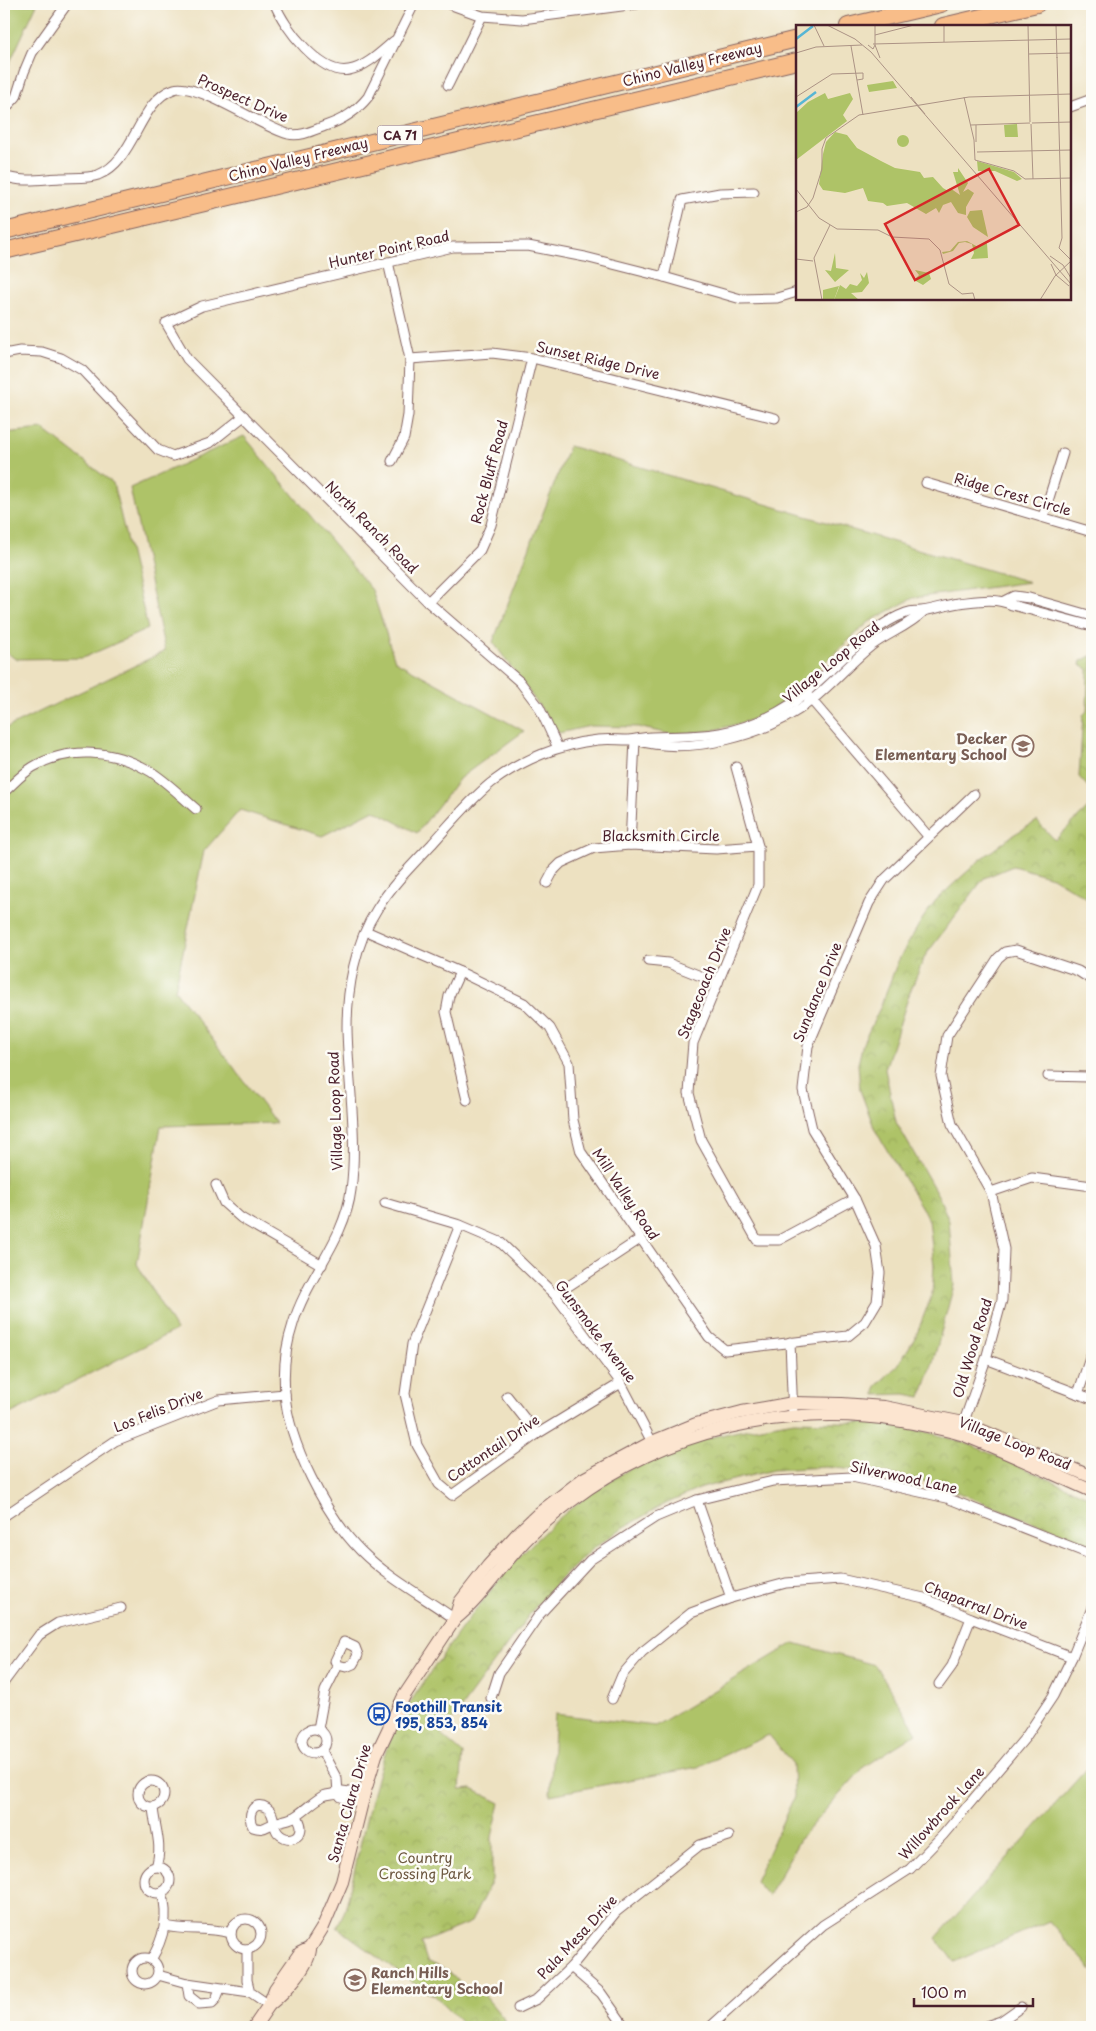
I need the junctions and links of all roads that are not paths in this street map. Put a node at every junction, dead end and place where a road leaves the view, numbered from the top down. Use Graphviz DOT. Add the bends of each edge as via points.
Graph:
graph roads {
  1 [pos="67,4"];
  2 [pos="275,4"];
  3 [pos="414,4"];
  4 [pos="449,4"];
  5 [pos="563,4"];
  6 [pos="637,4"];
  7 [pos="941,4"];
  8 [pos="1037,4"];
  9 [pos="564,14"];
  10 [pos="482,16"];
  11 [pos="852,25"];
  12 [pos="947,25"];
  13 [pos="398,38"];
  14 [pos="796,39"];
  15 [pos="796,61"];
  16 [pos="448,85"];
  17 [pos="1092,99"];
  18 [pos="1071,107"];
  19 [pos="4,110"];
  20 [pos="4,176"];
  21 [pos="754,192"];
  22 [pos="4,231"];
  23 [pos="4,251"];
  24 [pos="388,262"];
  25 [pos="664,277"];
  26 [pos="796,292"];
  27 [pos="166,323"];
  28 [pos="4,354"];
  29 [pos="410,358"];
  30 [pos="532,358"];
  31 [pos="244,416"];
  32 [pos="776,418"];
  33 [pos="1063,453"];
  34 [pos="392,461"];
  35 [pos="926,483"];
  36 [pos="1043,517"];
  37 [pos="1092,532"];
  38 [pos="1004,601"];
  39 [pos="428,602"];
  40 [pos="1092,616"];
  41 [pos="1092,626"];
  42 [pos="808,697"];
  43 [pos="635,740"];
  44 [pos="558,748"];
  45 [pos="736,767"];
  46 [pos="4,792"];
  47 [pos="974,794"];
  48 [pos="196,809"];
  49 [pos="928,836"];
  50 [pos="630,846"];
  51 [pos="758,846"];
  52 [pos="547,883"];
  53 [pos="366,931"];
  54 [pos="648,961"];
  55 [pos="460,972"];
  56 [pos="1092,980"];
  57 [pos="718,983"];
  58 [pos="1092,1074"];
  59 [pos="1048,1076"];
  60 [pos="467,1100"];
  61 [pos="216,1185"];
  62 [pos="1092,1186"];
  63 [pos="991,1192"];
  64 [pos="855,1199"];
  65 [pos="385,1202"];
  66 [pos="460,1225"];
  67 [pos="640,1238"];
  68 [pos="322,1265"];
  69 [pos="555,1295"];
  70 [pos="848,1336"];
  71 [pos="790,1342"];
  72 [pos="1092,1352"];
  73 [pos="986,1359"];
  74 [pos="621,1384"];
  75 [pos="285,1394"];
  76 [pos="1078,1394"];
  77 [pos="507,1396"];
  78 [pos="1092,1399"];
  79 [pos="793,1410"];
  80 [pos="962,1429"];
  81 [pos="536,1434"];
  82 [pos="654,1446"];
  83 [pos="1092,1477"];
  84 [pos="1092,1491"];
  85 [pos="697,1500"];
  86 [pos="4,1516"];
  87 [pos="1092,1555"];
  88 [pos="731,1598"];
  89 [pos="122,1608"];
  90 [pos="1092,1608"];
  91 [pos="971,1618"];
  92 [pos="455,1619"];
  93 [pos="1072,1657"];
  94 [pos="338,1666"];
  95 [pos="4,1682"];
  96 [pos="939,1684"];
  97 [pos="491,1698"];
  98 [pos="612,1699"];
  99 [pos="318,1729"];
  100 [pos="322,1751"];
  101 [pos="338,1793"];
  102 [pos="363,1798"];
  103 [pos="153,1808"];
  104 [pos="297,1815"];
  105 [pos="730,1836"];
  106 [pos="156,1867"];
  107 [pos="162,1892"];
  108 [pos="165,1926"];
  109 [pos="231,1932"];
  110 [pos="247,1949"];
  111 [pos="150,1960"];
  112 [pos="571,1967"];
  113 [pos="158,1975"];
  114 [pos="187,1983"];
  115 [pos="220,1989"];
  116 [pos="250,1992"];
  117 [pos="269,2004"];
  118 [pos="1021,2007"];
  119 [pos="518,2008"];
  120 [pos="254,2027"];
  121 [pos="625,2027"];
  122 [pos="710,2027"];
  123 [pos="983,2027"];
  1 -- 19 [label="street" via="32,53 16,98"];
  2 -- 13 [label="street" via="288,28 308,51 334,69 348,70 373,59"];
  3 -- 13 [label="street"];
  4 -- 10 [label="street"];
  5 -- 9 [label="street"];
  6 -- 9 [label="street"];
  7 -- 11 [label="highway"];
  8 -- 12 [label="highway"];
  9 -- 10 [label="street" via="522,20"];
  10 -- 16 [label="street"];
  13 -- 20 [label="street, Prospect Drive" via="368,97 357,110 304,134 289,134 185,87 162,96 150,109 119,161 96,176 24,180"];
  14 -- 22 [label="highway, Chino Valley Freeway / CA 71"];
  15 -- 23 [label="highway, Chino Valley Freeway / CA 71"];
  17 -- 18 [label="street"];
  21 -- 25 [label="street" via="720,193 682,200"];
  24 -- 25 [label="street, Hunter Point Road" via="453,247 528,246"];
  24 -- 27 [label="street, Hunter Point Road" via="202,306"];
  24 -- 29 [label="street"];
  25 -- 26 [label="street, Hunter Point Road" via="741,299 777,298"];
  27 -- 31 [label="street, North Ranch Road" via="188,359"];
  28 -- 31 [label="street" via="42,352 82,370 158,450 172,456 210,443"];
  29 -- 30 [label="street, Sunset Ridge Drive" via="492,353"];
  29 -- 34 [label="street" via="404,438"];
  30 -- 32 [label="street, Sunset Ridge Drive"];
  30 -- 39 [label="street, Rock Bluff Road" via="491,525 480,550"];
  31 -- 39 [label="street, North Ranch Road"];
  33 -- 36 [label="street"];
  35 -- 36 [label="street, Ridge Crest Circle"];
  36 -- 37 [label="street, Ridge Crest Circle"];
  38 -- 40 [label="street, Village Loop Road" via="1014,596 1029,598"];
  38 -- 41 [label="street, Village Loop Road"];
  38 -- 42 [label="street, Village Loop Road" via="957,604 924,611 866,650"];
  39 -- 44 [label="street, North Ranch Road" via="520,682 539,708"];
  42 -- 43 [label="street, Village Loop Road" via="783,719 731,739 677,745"];
  42 -- 49 [label="street"];
  43 -- 44 [label="street, Village Loop Road" via="598,740"];
  43 -- 50 [label="street"];
  44 -- 53 [label="street, Village Loop Road" via="515,767 492,782 465,807 389,892"];
  45 -- 51 [label="street, Stagecoach Drive"];
  46 -- 48 [label="street" via="33,767 57,757 86,752 116,756 149,770"];
  47 -- 49 [label="street, Sundance Drive"];
  49 -- 64 [label="street, Sundance Drive" via="884,880 869,903 808,1046 803,1090 812,1129"];
  50 -- 51 [label="street, Blacksmith Circle" via="716,849"];
  50 -- 52 [label="street, Blacksmith Circle" via="594,848 561,863"];
  51 -- 57 [label="street, Stagecoach Drive" via="758,885"];
  53 -- 55 [label="street, Mill Valley Road"];
  53 -- 68 [label="street, Village Loop Road" via="351,980 347,1026 354,1144 351,1194 346,1214"];
  54 -- 57 [label="street" via="668,963"];
  55 -- 60 [label="street" via="446,1012"];
  55 -- 67 [label="street, Mill Valley Road" via="524,1004 550,1028 569,1063 574,1120 581,1152"];
  56 -- 63 [label="street, Old Wood Road" via="1078,970 1016,950 1005,952 947,1036 941,1076 952,1124"];
  57 -- 64 [label="street, Stagecoach Drive" via="693,1043 689,1094 701,1140 757,1240 779,1240"];
  58 -- 59 [label="street" via="1088,1077"];
  61 -- 68 [label="street" via="224,1203 241,1218"];
  62 -- 63 [label="street" via="1032,1178"];
  63 -- 73 [label="street, Old Wood Road" via="1004,1249 1002,1300"];
  64 -- 70 [label="street, Sundance Drive" via="876,1246 880,1273 877,1302 865,1322"];
  65 -- 66 [label="street, Gunsmoke Avenue"];
  66 -- 69 [label="street, Gunsmoke Avenue" via="500,1242"];
  66 -- 81 [label="street, Cottontail Drive" via="412,1344 405,1394 417,1445 439,1484 452,1495"];
  67 -- 69 [label="street"];
  67 -- 71 [label="street, Mill Valley Road" via="708,1337 725,1350"];
  68 -- 75 [label="street, Village Loop Road" via="292,1325 286,1358"];
  69 -- 74 [label="street, Gunsmoke Avenue"];
  70 -- 71 [label="street, Mill Valley Road"];
  71 -- 79 [label="street"];
  72 -- 76 [label="street"];
  73 -- 76 [label="street"];
  73 -- 80 [label="street, Old Wood Road"];
  74 -- 81 [label="street, Cottontail Drive"];
  74 -- 82 [label="street, Gunsmoke Avenue"];
  75 -- 86 [label="street, Los Felis Drive" via="219,1400 115,1440"];
  75 -- 92 [label="street, Village Loop Road" via="300,1452 343,1530 385,1571"];
  76 -- 78 [label="street"];
  77 -- 81 [label="street"];
  79 -- 80 [label="main road, Village Loop Road"];
  79 -- 82 [label="main road, Village Loop Road"];
  80 -- 83 [label="main road, Village Loop Road"];
  80 -- 84 [label="main road, Village Loop Road"];
  82 -- 92 [label="main road, Village Loop Road" via="571,1501 544,1523 521,1544 471,1606"];
  85 -- 87 [label="street, Silverwood Lane" via="773,1481 852,1477 947,1498"];
  85 -- 88 [label="street"];
  85 -- 97 [label="street, Silverwood Lane" via="656,1516 590,1560 539,1615 499,1673"];
  88 -- 91 [label="street, Chaparral Drive" via="786,1583 840,1580 924,1598"];
  88 -- 98 [label="street, Chaparral Drive" via="691,1613 642,1652 622,1675"];
  89 -- 95 [label="street" via="58,1623 38,1635"];
  90 -- 93 [label="street, Willowbrook Lane"];
  91 -- 93 [label="street, Chaparral Drive"];
  91 -- 96 [label="street" via="952,1666"];
  92 -- 102 [label="main road, Santa Clara Drive" via="393,1717 376,1755"];
  93 -- 122 [label="street, Willowbrook Lane" via="1025,1738 910,1869 823,1925"];
  94 -- 99 [label="street" via="325,1691"];
  99 -- 100 [label="street" via="326,1739"];
  99 -- 100 [label="street" via="308,1730 302,1742 310,1752"];
  100 -- 101 [label="street" via="337,1779"];
  101 -- 102 [label="street" via="341,1797"];
  101 -- 104 [label="street" via="324,1796"];
  102 -- 117 [label="main road, Santa Clara Drive" via="342,1882 323,1927 310,1948 300,1953 274,1989"];
  103 -- 106 [label="street" via="160,1840"];
  104 -- 104 [label="street" via="301,1827 298,1836 281,1836 273,1823"];
  105 -- 112 [label="street, Pala Mesa Drive" via="700,1845 616,1912"];
  106 -- 107 [label="street" via="170,1876 170,1882"];
  106 -- 107 [label="street" via="147,1872 144,1883 149,1890"];
  107 -- 108 [label="street"];
  108 -- 109 [label="street"];
  108 -- 111 [label="street"];
  109 -- 110 [label="street" via="235,1944"];
  109 -- 110 [label="street" via="240,1920 252,1920 257,1924 262,1935 260,1940"];
  110 -- 116 [label="street"];
  111 -- 113 [label="street" via="155,1964"];
  111 -- 113 [label="street" via="144,1958 134,1964 132,1974 135,1980 150,1983"];
  112 -- 119 [label="street, Pala Mesa Drive" via="538,1999"];
  112 -- 121 [label="street" via="600,1993"];
  113 -- 114 [label="street"];
  114 -- 115 [label="street"];
  114 -- 115 [label="street" via="189,1996 199,2004 212,2003"];
  115 -- 116 [label="street"];
  116 -- 117 [label="street"];
  117 -- 120 [label="main road, Santa Clara Drive"];
  118 -- 123 [label="street" via="1001,2021"];
}
